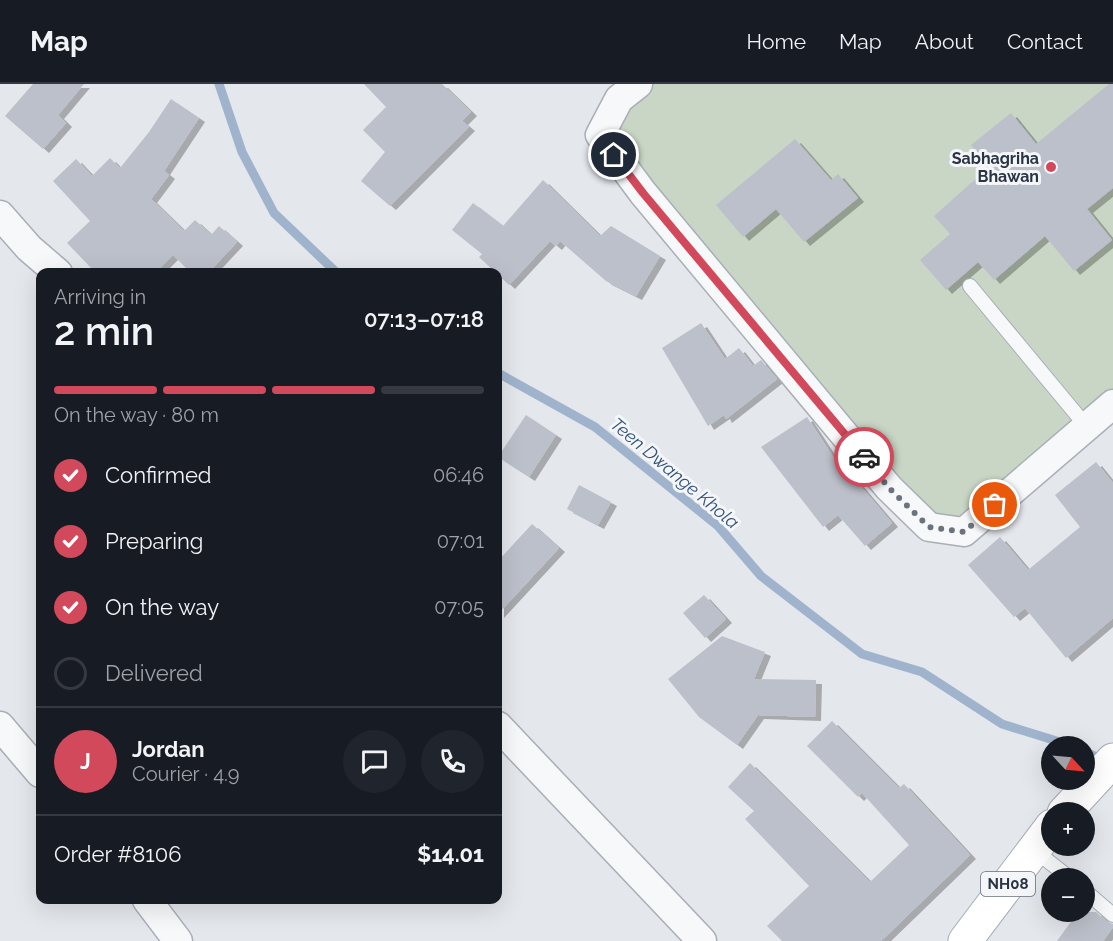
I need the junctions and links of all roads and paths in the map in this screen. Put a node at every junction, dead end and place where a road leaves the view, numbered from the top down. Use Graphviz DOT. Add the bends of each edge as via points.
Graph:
graph roads {
  1 [pos="638,84"];
  2 [pos="0,215"];
  3 [pos="52,268"];
  4 [pos="970,286"];
  5 [pos="1113,404"];
  6 [pos="1087,427"];
  7 [pos="0,726"];
  8 [pos="502,730"];
  9 [pos="1113,760"];
  10 [pos="36,768"];
  11 [pos="1075,802"];
  12 [pos="1041,839"];
  13 [pos="1095,899"];
  14 [pos="150,904"];
  15 [pos="1113,915"];
  16 [pos="178,941"];
  17 [pos="702,941"];
  18 [pos="965,941"];
  1 -- 6 [label="street" via="619,99 600,135 643,193 882,479 929,527 964,532"];
  2 -- 3 [label="street" via="28,248"];
  4 -- 6 [label="lane"];
  5 -- 6 [label="street"];
  7 -- 10 [label="street"];
  8 -- 17 [label="street"];
  9 -- 11 [label="main road"];
  12 -- 18 [label="main road, NH08"];
  13 -- 15 [label="lane"];
  14 -- 16 [label="street"];
}
